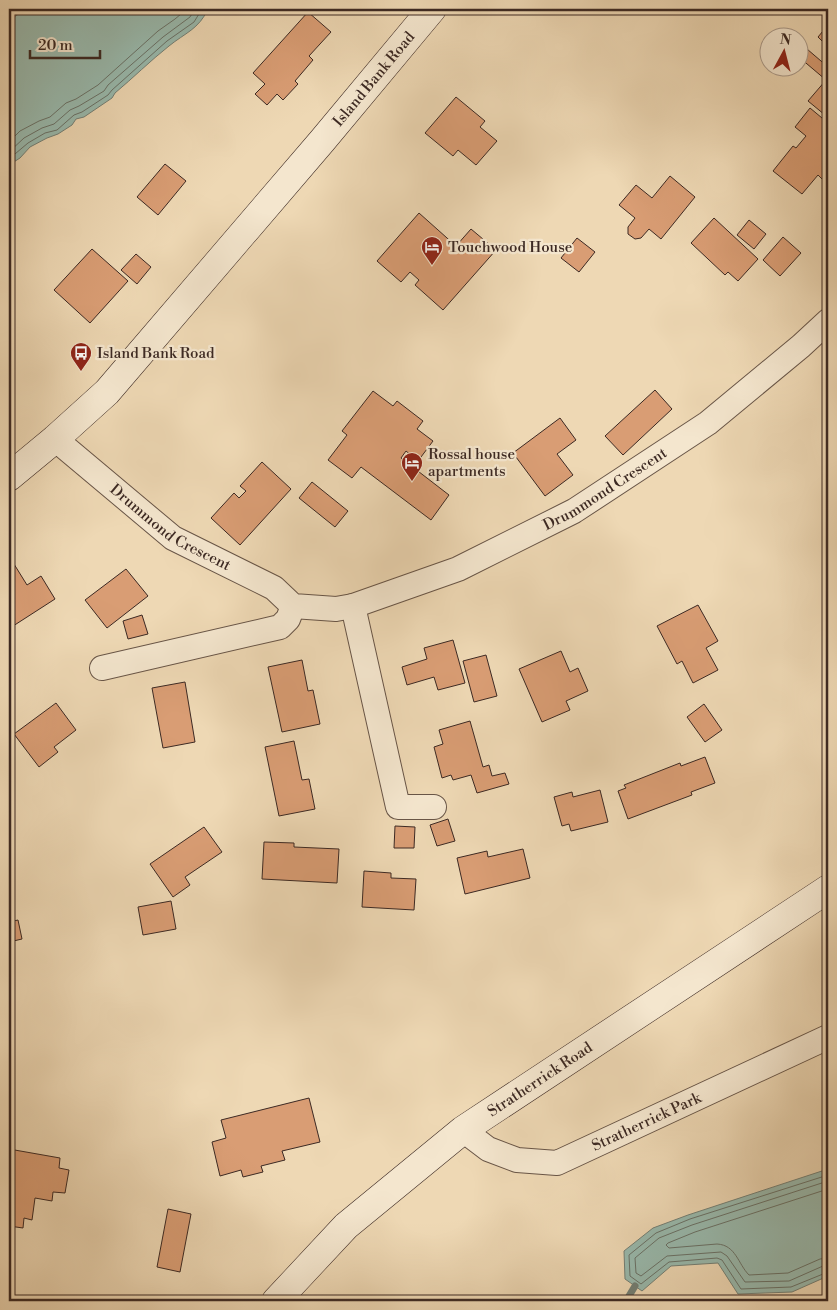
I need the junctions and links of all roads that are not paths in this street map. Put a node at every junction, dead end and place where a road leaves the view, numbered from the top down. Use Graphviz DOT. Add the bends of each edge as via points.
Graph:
graph roads {
  1 [pos="432,9"];
  2 [pos="828,321"];
  3 [pos="55,439"];
  4 [pos="9,477"];
  5 [pos="293,606"];
  6 [pos="353,606"];
  7 [pos="102,668"];
  8 [pos="434,807"];
  9 [pos="828,889"];
  10 [pos="828,1037"];
  11 [pos="463,1130"];
  12 [pos="276,1301"];
  1 -- 3 [label="street, Island Bank Road" via="138,357 107,392"];
  2 -- 6 [label="street, Drummond Crescent" via="708,423 574,511 458,569"];
  3 -- 4 [label="street, Island Bank Road"];
  3 -- 5 [label="street, Drummond Crescent" via="173,538 274,588"];
  5 -- 6 [label="street, Drummond Crescent" via="336,609"];
  5 -- 7 [label="street" via="288,619 280,627"];
  6 -- 8 [label="street" via="398,807"];
  9 -- 11 [label="street, Stratherrick Road"];
  10 -- 11 [label="street, Stratherrick Park" via="557,1163 517,1160 488,1149"];
  11 -- 12 [label="street, Stratherrick Road" via="346,1226"];
}
